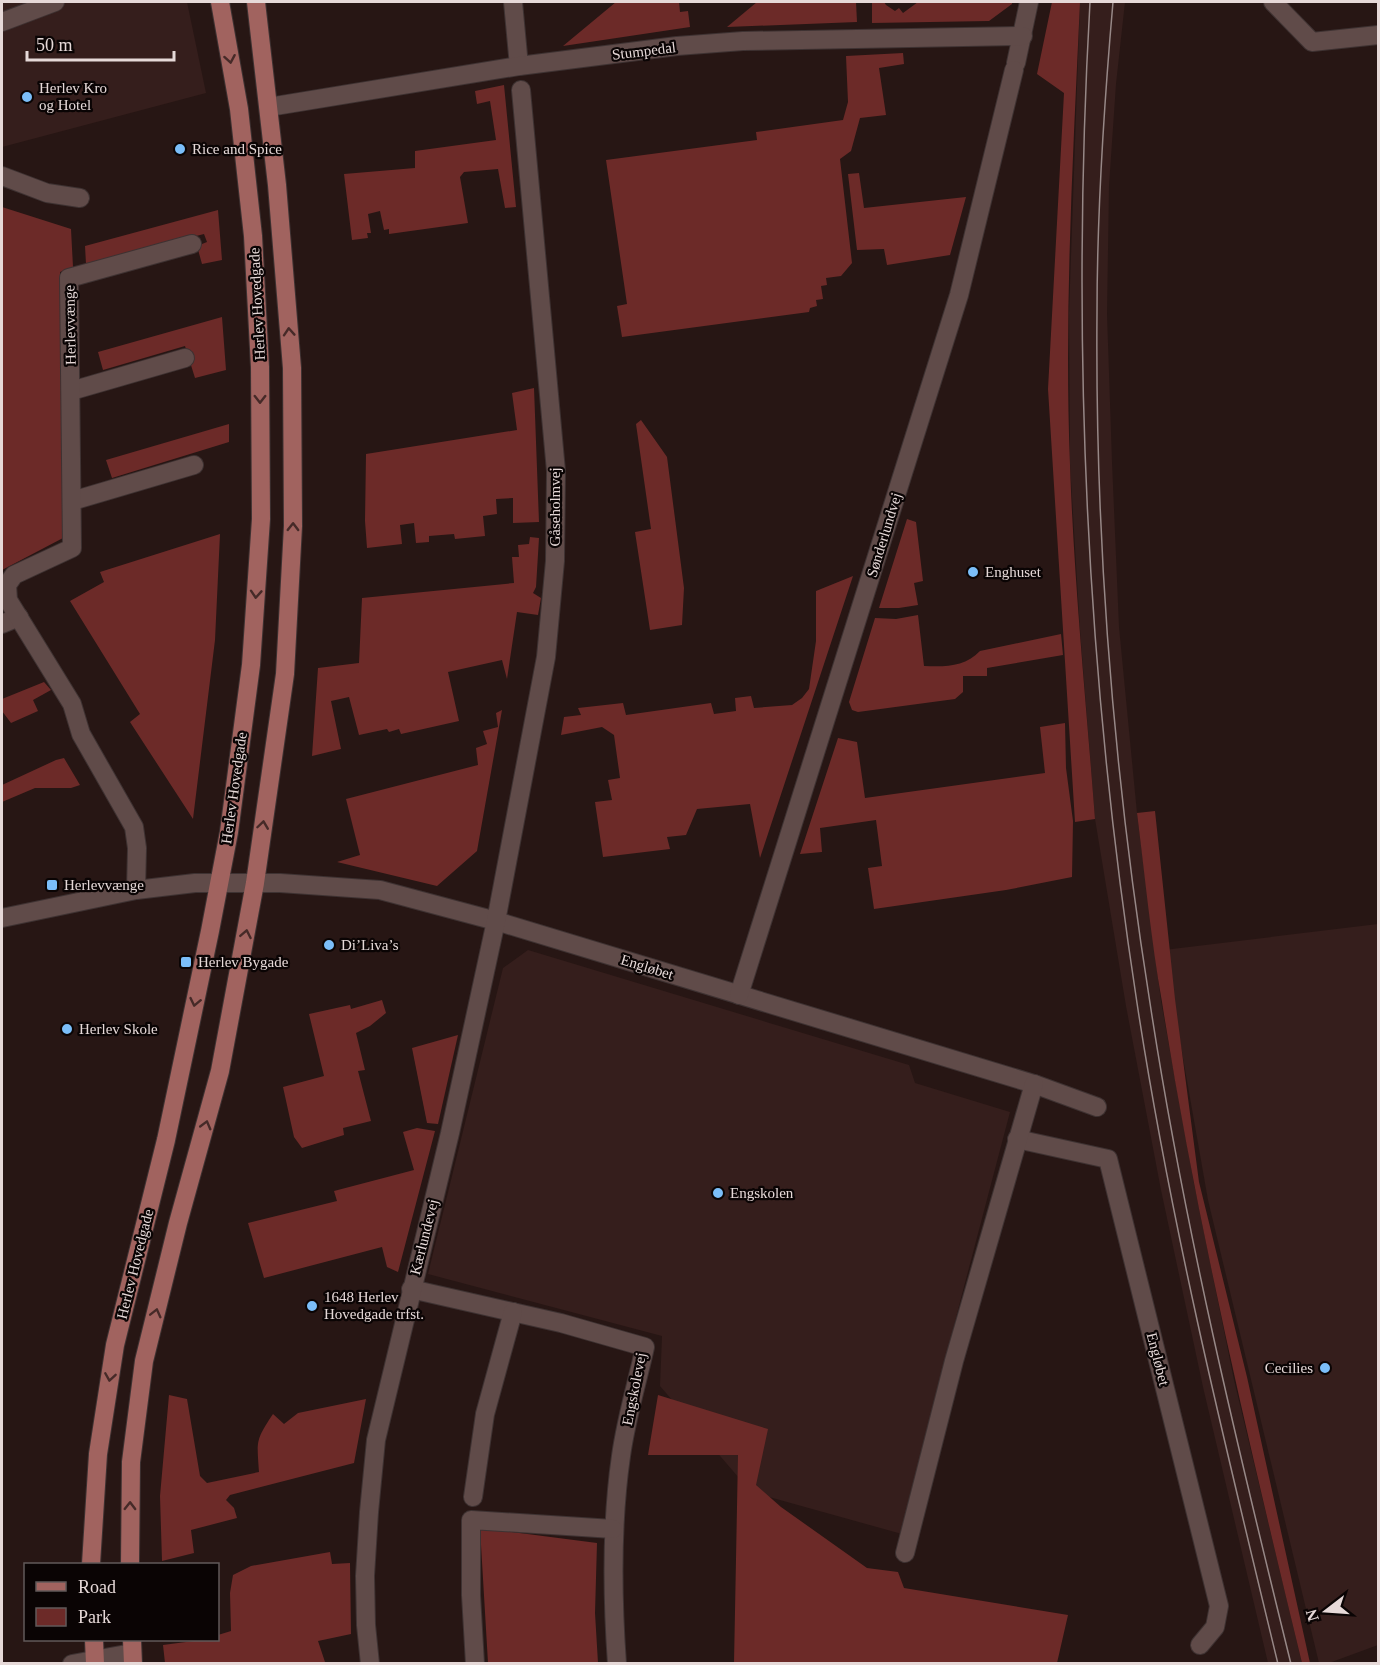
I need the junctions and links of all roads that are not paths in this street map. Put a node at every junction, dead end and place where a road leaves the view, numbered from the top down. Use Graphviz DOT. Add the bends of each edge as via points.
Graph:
graph roads {
  1 [pos="55,2"];
  2 [pos="220,2"];
  3 [pos="256,2"];
  4 [pos="513,2"];
  5 [pos="1029,2"];
  6 [pos="1273,2"];
  7 [pos="2,22"];
  8 [pos="1378,35"];
  9 [pos="1023,36"];
  10 [pos="519,66"];
  11 [pos="521,90"];
  12 [pos="269,107"];
  13 [pos="2,176"];
  14 [pos="80,198"];
  15 [pos="192,244"];
  16 [pos="185,358"];
  17 [pos="71,391"];
  18 [pos="194,465"];
  19 [pos="72,501"];
  20 [pos="19,617"];
  21 [pos="2,624"];
  22 [pos="219,883"];
  23 [pos="255,883"];
  24 [pos="136,890"];
  25 [pos="2,918"];
  26 [pos="496,921"];
  27 [pos="739,995"];
  28 [pos="1034,1084"];
  29 [pos="1098,1107"];
  30 [pos="1017,1139"];
  31 [pos="411,1289"];
  32 [pos="513,1312"];
  33 [pos="473,1497"];
  34 [pos="613,1528"];
  35 [pos="905,1553"];
  36 [pos="92,1563"];
  37 [pos="130,1563"];
  38 [pos="94,1641"];
  39 [pos="1200,1645"];
  40 [pos="132,1652"];
  41 [pos="95,1662"];
  42 [pos="72,1664"];
  43 [pos="370,1664"];
  44 [pos="475,1664"];
  45 [pos="617,1664"];
  1 -- 7 [label="street"];
  2 -- 22 [label="main road, Herlev Hovedgade, one-way" via="253,236 260,367 261,519 251,665"];
  3 -- 12 [label="main road, Herlev Hovedgade"];
  4 -- 10 [label="street"];
  5 -- 9 [label="street, Sønderlundvej"];
  6 -- 8 [label="street" via="1312,42"];
  9 -- 10 [label="street, Stumpedal" via="743,41"];
  9 -- 27 [label="street, Sønderlundvej" via="959,295"];
  10 -- 12 [label="street, Stumpedal"];
  11 -- 26 [label="street, Gåseholmvej" via="556,471 555,561 546,657"];
  23 -- 12 [label="main road, Herlev Hovedgade, one-way" via="285,674 293,526 292,368"];
  13 -- 14 [label="street" via="47,193"];
  15 -- 17 [label="street, Herlevvænge" via="69,278"];
  16 -- 17 [label="street, Herlevvænge"];
  17 -- 19 [label="street, Herlevvænge"];
  18 -- 19 [label="street"];
  19 -- 20 [label="street, Herlevvænge" via="72,548 14,575 8,585 8,600"];
  20 -- 21 [label="street"];
  20 -- 24 [label="street, Herlevvænge" via="72,704 81,734 134,826"];
  22 -- 23 [label="street"];
  22 -- 24 [label="street"];
  22 -- 36 [label="main road, Herlev Hovedgade, one-way" via="166,1140 115,1345 98,1454"];
  23 -- 26 [label="street, Engløbet" via="380,890"];
  37 -- 23 [label="main road, Herlev Hovedgade, one-way" via="131,1462 144,1361 220,1071"];
  24 -- 25 [label="street"];
  26 -- 27 [label="street, Engløbet"];
  26 -- 31 [label="street, Kærlundevej"];
  27 -- 28 [label="street, Engløbet"];
  28 -- 29 [label="street, Engløbet"];
  28 -- 30 [label="street"];
  30 -- 35 [label="street"];
  30 -- 39 [label="street, Engløbet" via="1108,1159 1220,1606 1215,1627"];
  31 -- 32 [label="street, Engskolevej"];
  31 -- 43 [label="street, Kærlundevej" via="376,1440 365,1576"];
  32 -- 33 [label="street" via="485,1414"];
  32 -- 34 [label="street, Engskolevej" via="645,1347 621,1454"];
  34 -- 44 [label="street" via="471,1520"];
  34 -- 45 [label="street, Engskolevej"];
  38 -- 41 [label="main road"];
  40 -- 41 [label="street"];
  41 -- 42 [label="street"];
}
